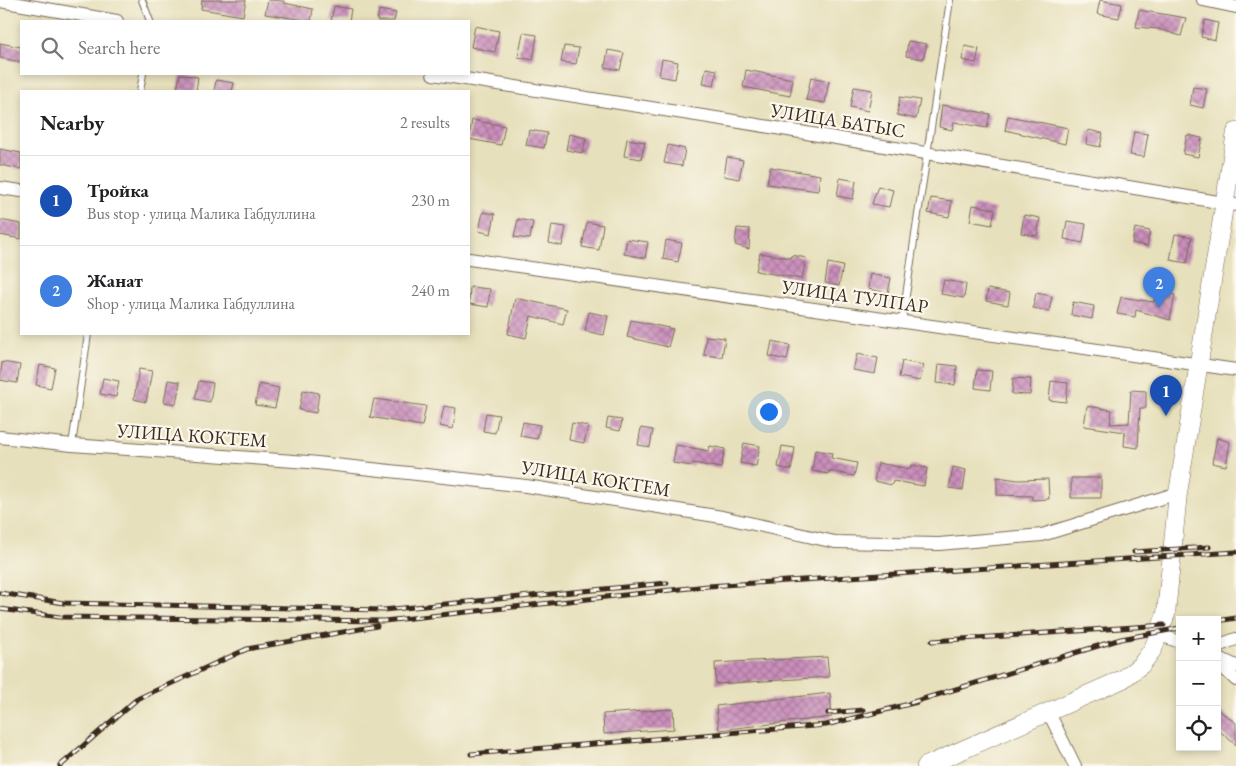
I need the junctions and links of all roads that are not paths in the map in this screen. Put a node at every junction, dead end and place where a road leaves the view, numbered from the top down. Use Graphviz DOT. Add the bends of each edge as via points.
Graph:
graph roads {
  1 [pos="142,0"];
  2 [pos="950,0"];
  3 [pos="1203,0"];
  4 [pos="0,1"];
  5 [pos="1236,7"];
  6 [pos="111,20"];
  7 [pos="150,20"];
  8 [pos="143,75"];
  9 [pos="439,75"];
  10 [pos="140,90"];
  11 [pos="1236,132"];
  12 [pos="928,154"];
  13 [pos="0,188"];
  14 [pos="20,191"];
  15 [pos="1230,204"];
  16 [pos="470,259"];
  17 [pos="902,322"];
  18 [pos="88,335"];
  19 [pos="1199,364"];
  20 [pos="1236,370"];
  21 [pos="0,437"];
  22 [pos="72,445"];
  23 [pos="1178,494"];
  24 [pos="1160,635"];
  25 [pos="1236,639"];
  26 [pos="1176,641"];
  27 [pos="1221,645"];
  28 [pos="1221,659"];
  29 [pos="1221,666"];
  30 [pos="1236,666"];
  31 [pos="1236,680"];
  32 [pos="1049,714"];
  33 [pos="926,766"];
  34 [pos="1075,766"];
  1 -- 7 [label="lane"];
  2 -- 12 [label="lane"];
  3 -- 5 [label="street"];
  4 -- 6 [label="street"];
  8 -- 10 [label="lane"];
  9 -- 12 [label="street, УЛИЦА БАТЫС"];
  11 -- 15 [label="main road"];
  12 -- 15 [label="street, УЛИЦА БАТЫС"];
  12 -- 17 [label="lane"];
  13 -- 14 [label="street"];
  15 -- 19 [label="main road"];
  16 -- 17 [label="street, УЛИЦА ТУЛПАР"];
  17 -- 19 [label="street, УЛИЦА ТУЛПАР"];
  18 -- 22 [label="lane"];
  19 -- 20 [label="street, УЛИЦА ТУЛПАР"];
  19 -- 23 [label="main road"];
  21 -- 22 [label="street, УЛИЦА КОКТЕМ"];
  22 -- 23 [label="street, УЛИЦА КОКТЕМ" via="308,462 526,486 722,516 834,542 938,544 1042,535"];
  23 -- 24 [label="main road" via="1168,604"];
  24 -- 26 [label="street"];
  24 -- 32 [label="main road" via="1141,665 1123,679"];
  25 -- 27 [label="street"];
  28 -- 30 [label="street"];
  29 -- 31 [label="street"];
  32 -- 33 [label="main road"];
  32 -- 34 [label="street"];
}
